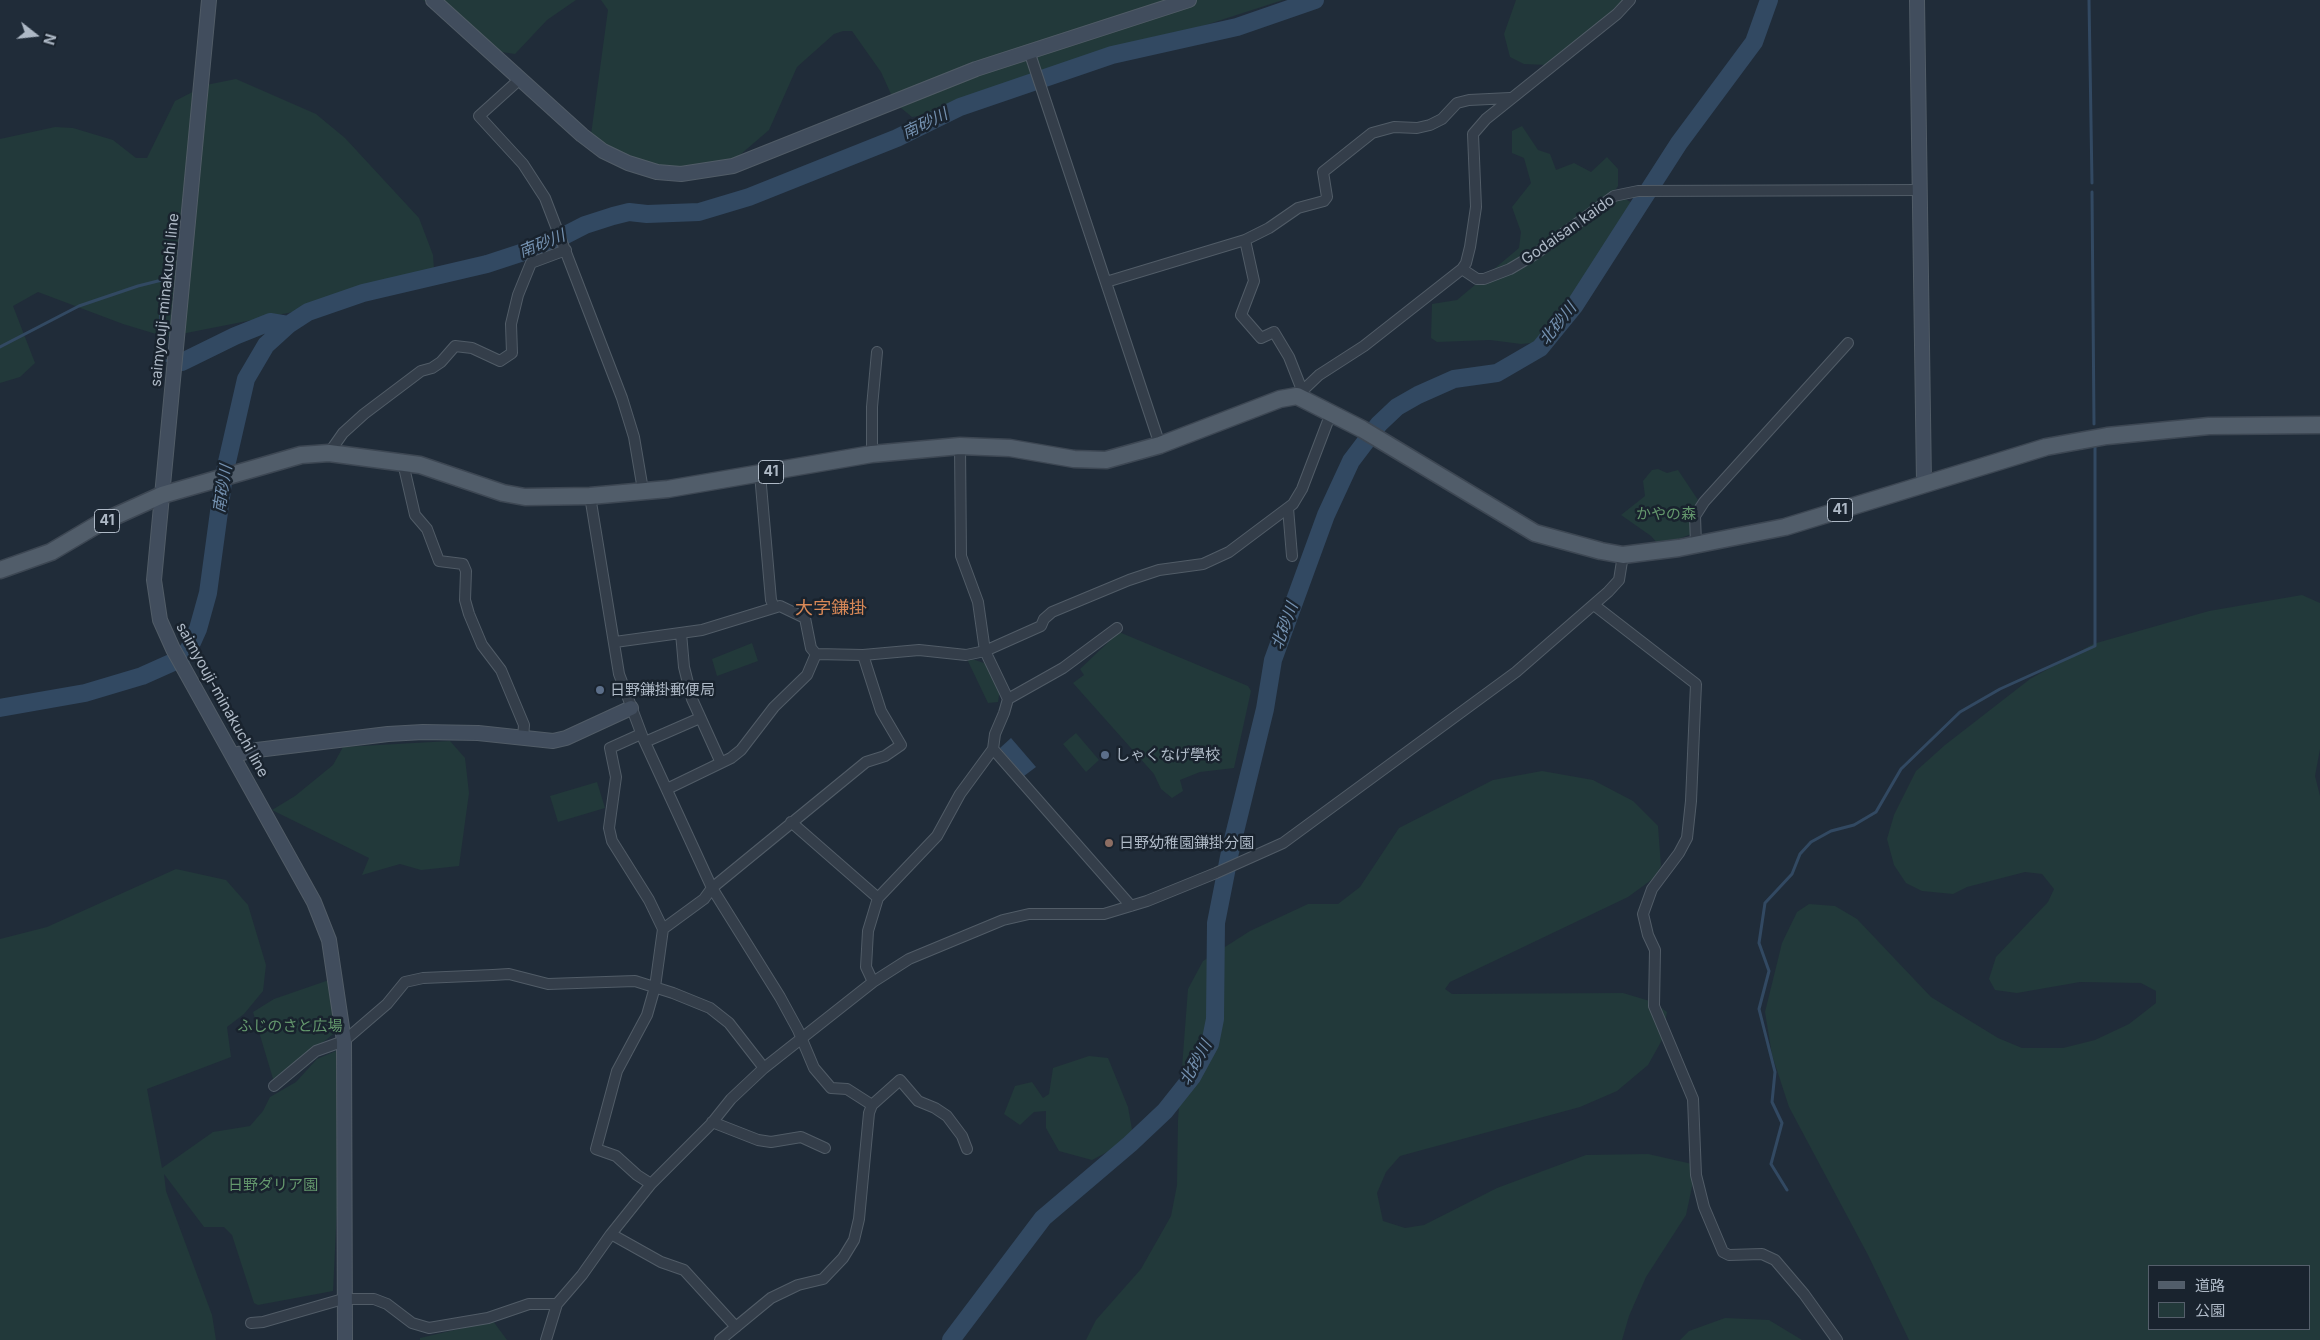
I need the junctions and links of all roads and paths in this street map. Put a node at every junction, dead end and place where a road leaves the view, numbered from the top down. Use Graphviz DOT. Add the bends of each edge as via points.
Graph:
graph roads {
  1 [pos="209,0"];
  2 [pos="432,0"];
  3 [pos="1190,0"];
  4 [pos="1630,0"];
  5 [pos="1917,0"];
  6 [pos="1029,51"];
  7 [pos="520,79"];
  8 [pos="1510,98"];
  9 [pos="1919,190"];
  10 [pos="1245,240"];
  11 [pos="565,249"];
  12 [pos="1462,269"];
  13 [pos="1106,282"];
  14 [pos="1848,344"];
  15 [pos="877,352"];
  16 [pos="1300,393"];
  17 [pos="1331,413"];
  18 [pos="2320,426"];
  19 [pos="1160,445"];
  20 [pos="960,446"];
  21 [pos="330,453"];
  22 [pos="872,454"];
  23 [pos="403,462"];
  24 [pos="760,474"];
  25 [pos="1924,483"];
  26 [pos="643,490"];
  27 [pos="162,495"];
  28 [pos="590,496"];
  29 [pos="1288,508"];
  30 [pos="1696,544"];
  31 [pos="1623,555"];
  32 [pos="1292,556"];
  33 [pos="0,570"];
  34 [pos="1594,605"];
  35 [pos="774,607"];
  36 [pos="1117,628"];
  37 [pos="681,633"];
  38 [pos="615,642"];
  39 [pos="985,651"];
  40 [pos="816,654"];
  41 [pos="863,654"];
  42 [pos="1008,699"];
  43 [pos="631,708"];
  44 [pos="700,718"];
  45 [pos="523,738"];
  46 [pos="643,738"];
  47 [pos="993,749"];
  48 [pos="233,756"];
  49 [pos="721,763"];
  50 [pos="667,789"];
  51 [pos="791,822"];
  52 [pos="712,888"];
  53 [pos="878,898"];
  54 [pos="1131,906"];
  55 [pos="663,929"];
  56 [pos="873,982"];
  57 [pos="655,987"];
  58 [pos="801,1040"];
  59 [pos="344,1041"];
  60 [pos="764,1068"];
  61 [pos="274,1086"];
  62 [pos="872,1105"];
  63 [pos="712,1122"];
  64 [pos="825,1148"];
  65 [pos="967,1149"];
  66 [pos="651,1184"];
  67 [pos="611,1234"];
  68 [pos="343,1298"];
  69 [pos="557,1304"];
  70 [pos="251,1323"];
  71 [pos="736,1327"];
  72 [pos="345,1340"];
  73 [pos="546,1340"];
  74 [pos="720,1340"];
  75 [pos="1837,1340"];
  1 -- 27 [label="street, saimyouji-minakuchi line"];
  2 -- 7 [label="street"];
  3 -- 6 [label="street"];
  4 -- 8 [label="street" via="1617,14"];
  5 -- 9 [label="street"];
  6 -- 7 [label="street" via="915,92 733,166 681,174 657,172 603,151"];
  6 -- 13 [label="street"];
  7 -- 11 [label="street" via="478,116 523,164 545,198"];
  8 -- 10 [label="street" via="1457,103 1442,119 1430,125 1394,127 1372,133 1324,172 1327,197 1324,201 1298,208"];
  8 -- 12 [label="street" via="1473,134 1476,207 1470,247"];
  9 -- 12 [label="street, Godaisan kaido" via="1638,191 1614,196 1537,253 1504,272 1477,279"];
  9 -- 25 [label="street"];
  10 -- 13 [label="street"];
  10 -- 16 [label="street" via="1254,281 1241,315 1261,338 1274,332 1289,357"];
  11 -- 21 [label="street" via="531,263 511,324 512,353 500,360 472,348 455,346 441,362 421,371 364,414 344,433"];
  11 -- 26 [label="street" via="622,398 634,438"];
  12 -- 16 [label="street" via="1364,346 1319,375"];
  13 -- 19 [label="street"];
  14 -- 30 [label="street" via="1704,502 1695,516"];
  15 -- 22 [label="street"];
  16 -- 17 [label="main road, 41"];
  16 -- 19 [label="main road, 41"];
  17 -- 29 [label="street" via="1302,489"];
  17 -- 31 [label="main road, 41" via="1534,533"];
  18 -- 25 [label="main road, 41" via="2209,426 2107,436 2046,447"];
  19 -- 20 [label="main road, 41" via="1106,460 1074,459 1010,448"];
  20 -- 22 [label="main road, 41"];
  20 -- 39 [label="street" via="959,544 978,602"];
  21 -- 23 [label="main road, 41"];
  21 -- 27 [label="main road, 41" via="301,454"];
  22 -- 24 [label="main road, 41"];
  23 -- 28 [label="main road, 41" via="525,497"];
  23 -- 45 [label="street" via="415,515 428,529 439,560 463,564 469,614 482,645 501,670 524,725"];
  24 -- 26 [label="main road, 41"];
  24 -- 35 [label="street"];
  25 -- 30 [label="main road, 41" via="1785,526"];
  26 -- 28 [label="main road, 41"];
  27 -- 33 [label="main road, 41" via="100,524 51,552"];
  27 -- 48 [label="street, saimyouji-minakuchi line" via="154,580 160,620"];
  28 -- 38 [label="street"];
  29 -- 32 [label="street"];
  29 -- 39 [label="street" via="1229,552 1203,564 1159,570 1120,583 1052,612 1040,626"];
  30 -- 31 [label="main road, 41"];
  31 -- 34 [label="street" via="1620,580"];
  34 -- 54 [label="street" via="1516,672 1283,843"];
  34 -- 75 [label="street" via="1696,684 1687,838 1652,889 1644,914 1655,950 1654,1006 1693,1099 1696,1175 1704,1208 1723,1252 1729,1255 1762,1254 1775,1260"];
  35 -- 37 [label="street" via="702,630"];
  35 -- 40 [label="street" via="780,606 805,618 811,648"];
  36 -- 42 [label="street" via="1063,668"];
  37 -- 38 [label="street"];
  37 -- 44 [label="street" via="684,667"];
  38 -- 43 [label="street" via="619,674"];
  39 -- 41 [label="street" via="948,654 907,650"];
  39 -- 42 [label="street"];
  40 -- 41 [label="street"];
  40 -- 49 [label="street" via="803,680 774,707 741,750"];
  41 -- 51 [label="street" via="881,711 901,745 885,756 866,762"];
  42 -- 47 [label="street"];
  43 -- 45 [label="street" via="566,738 552,741"];
  43 -- 46 [label="street"];
  44 -- 46 [label="street"];
  44 -- 49 [label="street"];
  45 -- 48 [label="street" via="478,733 388,734"];
  46 -- 50 [label="street"];
  46 -- 55 [label="street" via="610,748 616,777 609,828 612,841"];
  47 -- 53 [label="street" via="960,794 937,836"];
  47 -- 54 [label="street"];
  48 -- 59 [label="street, saimyouji-minakuchi line" via="314,902 326,932"];
  49 -- 50 [label="street"];
  50 -- 52 [label="street"];
  51 -- 52 [label="street"];
  51 -- 53 [label="street"];
  52 -- 55 [label="street" via="704,899"];
  52 -- 58 [label="street" via="780,997"];
  53 -- 56 [label="street" via="868,931 866,968"];
  54 -- 56 [label="street" via="1104,914 1029,914 1003,920 909,960"];
  55 -- 57 [label="street"];
  56 -- 58 [label="street"];
  57 -- 59 [label="street" via="635,981 548,984 509,974 423,978 405,982 387,1004"];
  57 -- 60 [label="street" via="710,1008 728,1023"];
  57 -- 66 [label="street" via="644,1023 617,1071 596,1149 616,1156"];
  58 -- 60 [label="street"];
  58 -- 62 [label="street" via="814,1068 831,1088 847,1090"];
  59 -- 61 [label="street" via="316,1051"];
  59 -- 68 [label="street, saimyouji-minakuchi line"];
  60 -- 63 [label="street"];
  62 -- 65 [label="street" via="900,1080 918,1101 947,1116"];
  62 -- 71 [label="street" via="859,1219 854,1240 843,1258 822,1279 798,1285 771,1298"];
  63 -- 64 [label="street" via="758,1140 771,1142 801,1137"];
  63 -- 66 [label="street"];
  66 -- 67 [label="street"];
  67 -- 69 [label="street"];
  67 -- 71 [label="street" via="661,1262 684,1270"];
  68 -- 69 [label="street" via="387,1304 412,1323 430,1328 488,1318 529,1304"];
  68 -- 70 [label="street"];
  68 -- 72 [label="street, saimyouji-minakuchi line"];
  69 -- 73 [label="street"];
  71 -- 74 [label="street"];
}
